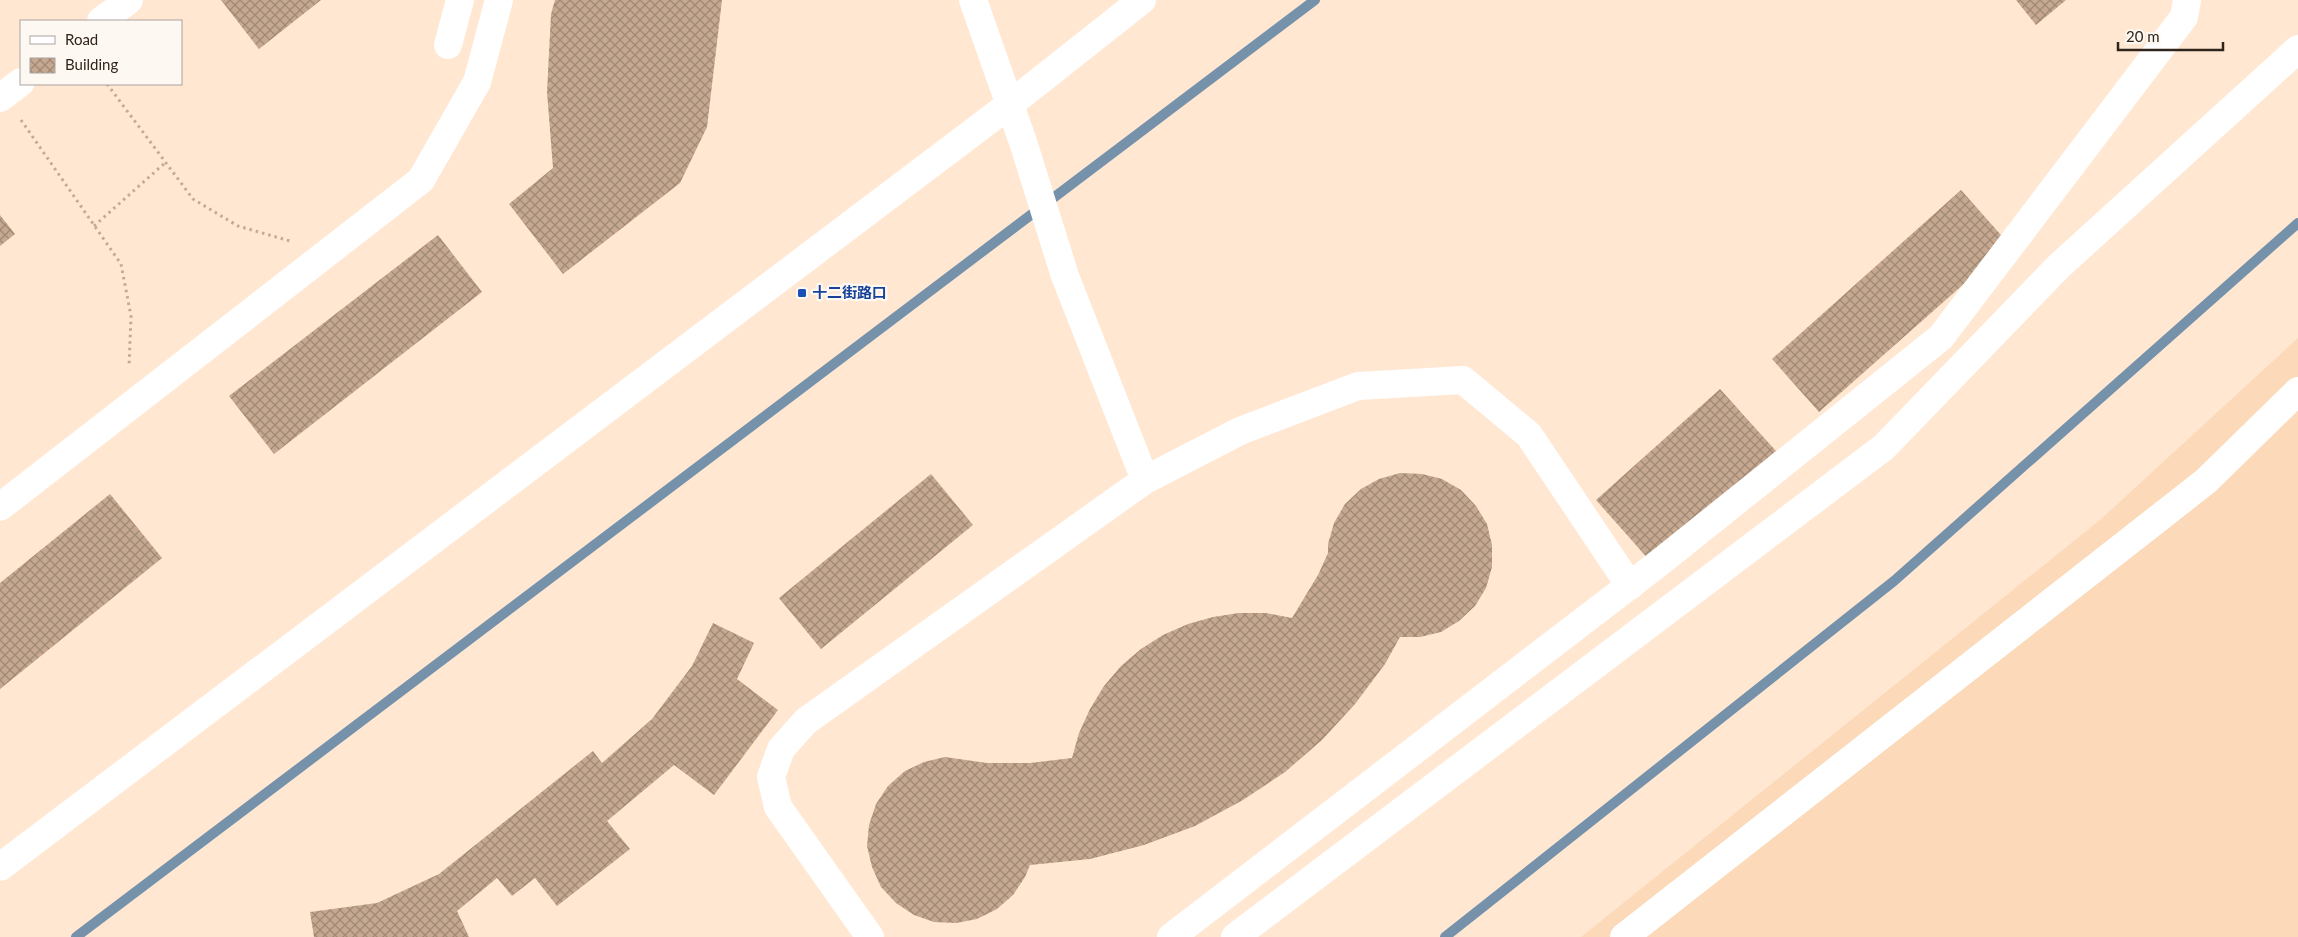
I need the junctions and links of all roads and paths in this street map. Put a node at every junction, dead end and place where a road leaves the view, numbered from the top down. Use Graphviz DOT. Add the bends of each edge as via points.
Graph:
graph roads {
  1 [pos="129,0"];
  2 [pos="460,0"];
  3 [pos="499,0"];
  4 [pos="973,0"];
  5 [pos="1142,0"];
  6 [pos="2187,0"];
  7 [pos="102,20"];
  8 [pos="448,45"];
  9 [pos="2298,49"];
  10 [pos="108,85"];
  11 [pos="8,92"];
  12 [pos="1009,105"];
  13 [pos="166,162"];
  14 [pos="94,226"];
  15 [pos="340,243"];
  16 [pos="129,368"];
  17 [pos="2298,391"];
  18 [pos="1145,480"];
  19 [pos="0,507"];
  20 [pos="1630,586"];
  21 [pos="0,868"];
  22 [pos="864,934"];
  23 [pos="1171,937"];
  24 [pos="1235,937"];
  25 [pos="1624,937"];
  1 -- 7 [label="street"];
  2 -- 8 [label="street"];
  3 -- 15 [label="street" via="477,82 421,180"];
  4 -- 12 [label="street"];
  5 -- 12 [label="street"];
  6 -- 20 [label="street" via="2184,17 1941,337"];
  9 -- 24 [label="street" via="2058,267 1884,447"];
  10 -- 13 [label="path"];
  11 -- 14 [label="path"];
  12 -- 18 [label="street" via="1065,276"];
  12 -- 21 [label="street"];
  13 -- 14 [label="path"];
  13 -- 15 [label="path" via="193,199 238,226 288,241"];
  14 -- 16 [label="path" via="121,264 131,316"];
  15 -- 19 [label="street"];
  17 -- 25 [label="street" via="2206,481"];
  18 -- 20 [label="street" via="1240,431 1358,386 1463,380 1528,436"];
  18 -- 22 [label="street" via="806,721 782,749 771,777 778,807"];
  20 -- 23 [label="street"];
}
